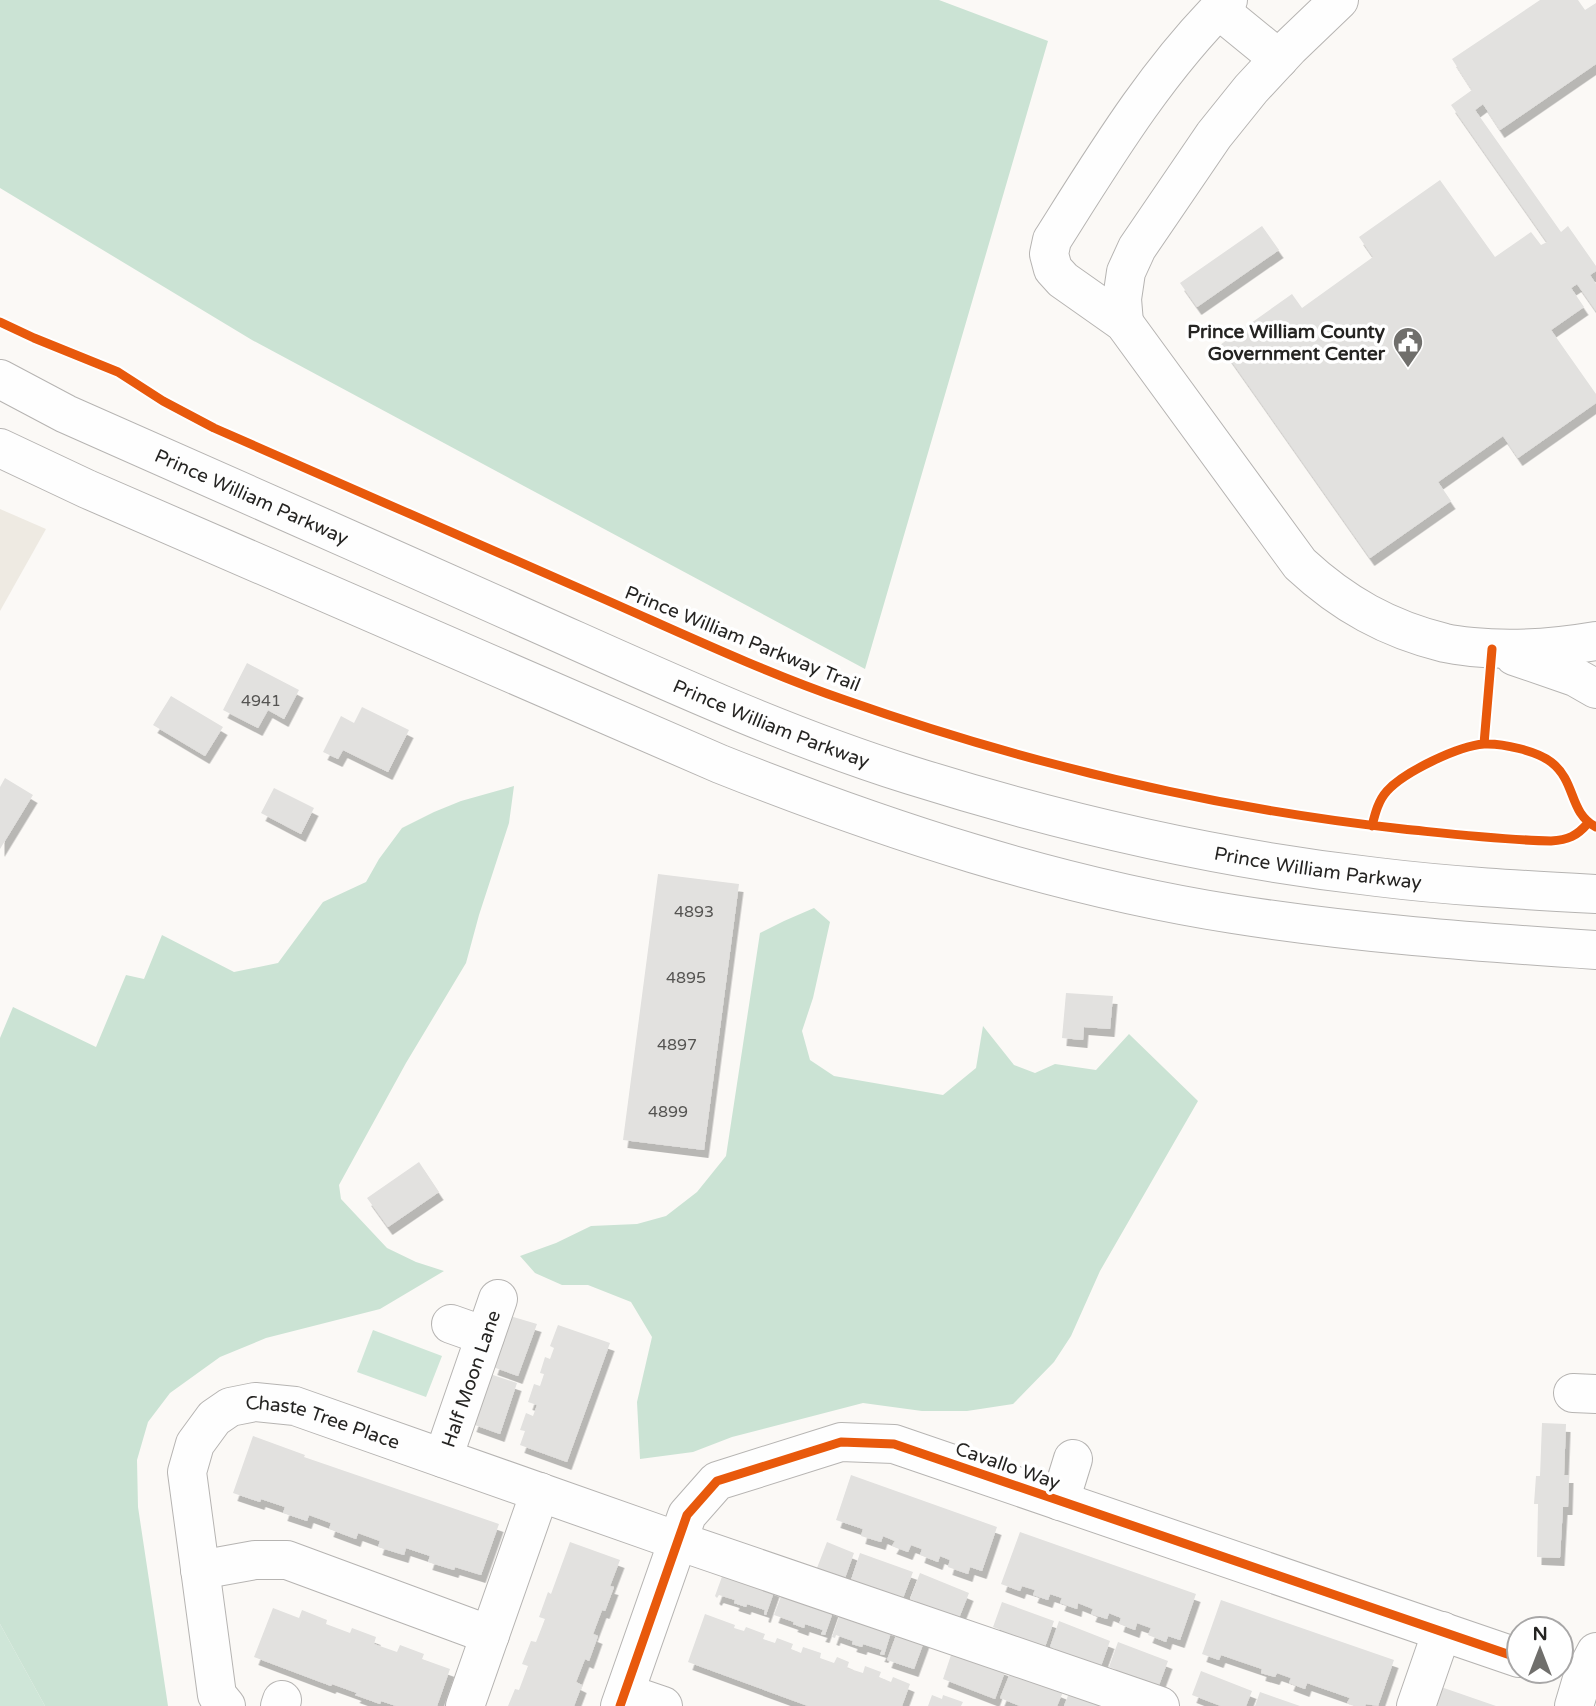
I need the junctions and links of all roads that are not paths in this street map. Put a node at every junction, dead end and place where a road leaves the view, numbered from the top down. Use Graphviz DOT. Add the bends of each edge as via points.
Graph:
graph roads {
  1 [pos="1339,0"];
  2 [pos="1224,5"];
  3 [pos="1279,59"];
  4 [pos="1124,323"];
  5 [pos="0,379"];
  6 [pos="0,448"];
  7 [pos="1596,641"];
  8 [pos="1492,649"];
  9 [pos="1596,689"];
  10 [pos="1596,894"];
  11 [pos="1596,950"];
  12 [pos="498,1299"];
  13 [pos="443,1458"];
  14 [pos="1073,1459"];
  15 [pos="540,1492"];
  16 [pos="1060,1501"];
  17 [pos="678,1541"];
  18 [pos="200,1570"];
  19 [pos="1441,1631"];
  20 [pos="490,1634"];
  21 [pos="1505,1653"];
  22 [pos="623,1699"];
  23 [pos="226,1706"];
  24 [pos="465,1706"];
  25 [pos="663,1706"];
  26 [pos="1160,1706"];
  27 [pos="1416,1706"];
  1 -- 3 [label="main road"];
  2 -- 3 [label="main road"];
  2 -- 4 [label="main road" via="1123,129 1052,240 1053,269"];
  3 -- 4 [label="main road" via="1214,135 1137,248 1126,272"];
  4 -- 8 [label="main road" via="1300,564 1323,586 1395,627 1447,644"];
  5 -- 10 [label="main road, Prince William Parkway" via="66,414 758,721 905,774 1129,836 1252,860 1466,886"];
  6 -- 11 [label="main road" via="720,764 959,850 1079,882 1232,914 1466,942"];
  7 -- 8 [label="main road"];
  8 -- 9 [label="main road" via="1575,677"];
  12 -- 13 [label="main road, Half Moon Lane" via="468,1330"];
  13 -- 15 [label="main road, Chaste Tree Place"];
  13 -- 18 [label="main road, Chaste Tree Place" via="295,1406 255,1402 230,1407 214,1418 195,1444 187,1472"];
  14 -- 16 [label="main road"];
  15 -- 17 [label="main road, Chaste Tree Place"];
  15 -- 20 [label="main road"];
  16 -- 17 [label="main road, Cavallo Way" via="894,1444 841,1441 717,1481 687,1516"];
  16 -- 19 [label="main road, Cavallo Way"];
  17 -- 22 [label="main road, Cavallo Way"];
  17 -- 26 [label="main road, Chaste Tree Place"];
  18 -- 20 [label="main road" via="255,1560 287,1560"];
  18 -- 23 [label="main road, Chaste Tree Place" via="217,1695"];
  19 -- 21 [label="main road, Cavallo Way"];
  19 -- 27 [label="main road"];
  20 -- 24 [label="main road"];
  22 -- 25 [label="main road"];
}
